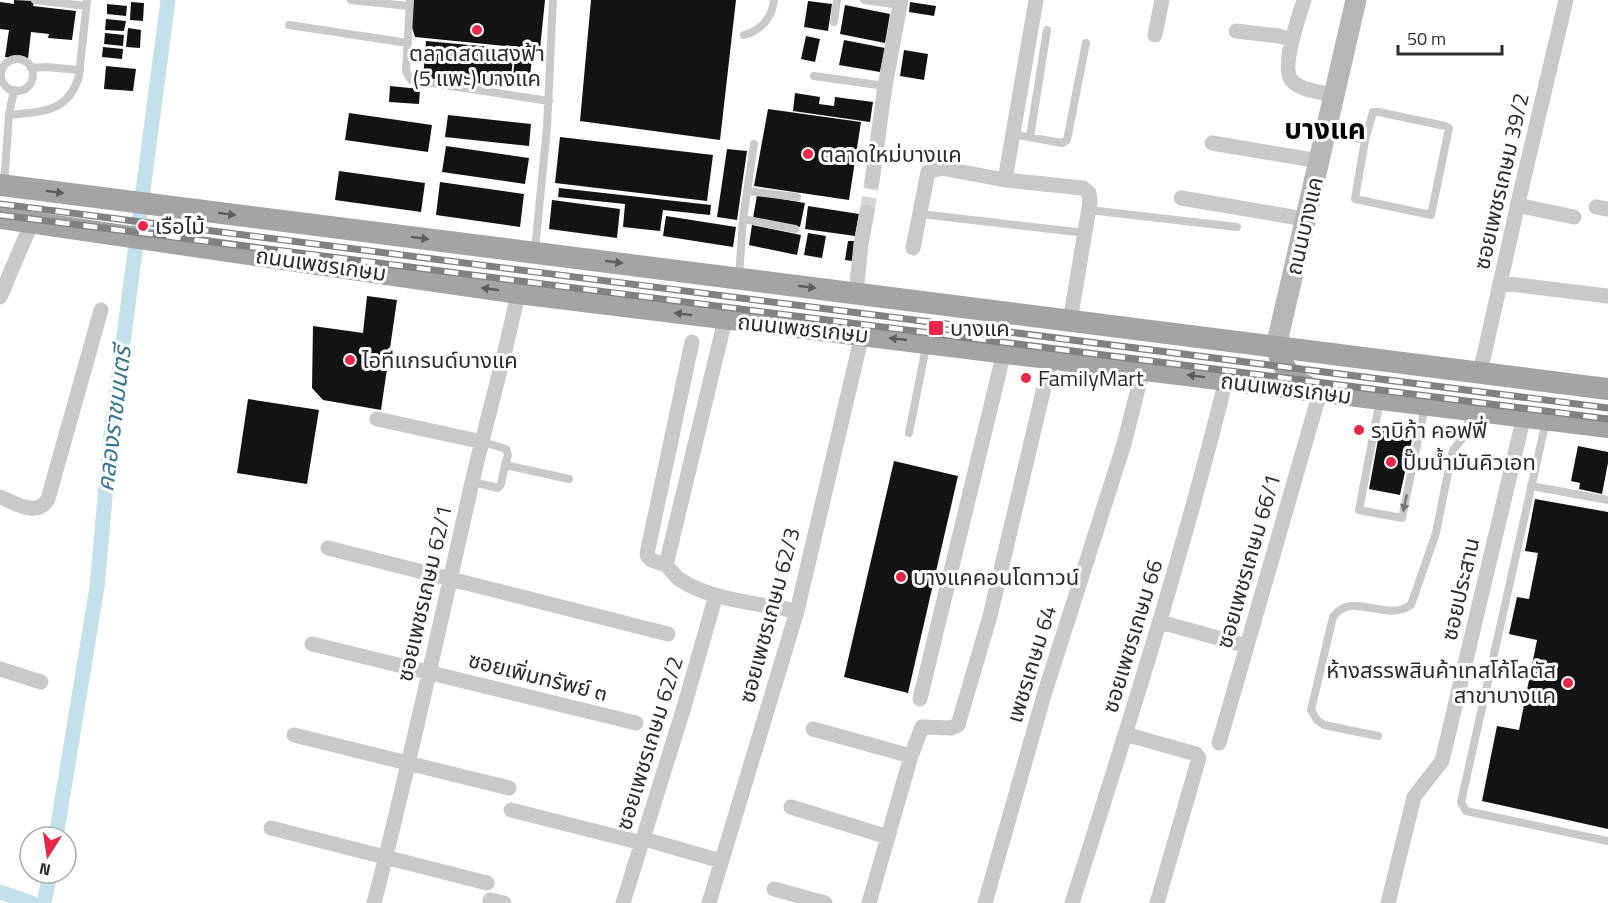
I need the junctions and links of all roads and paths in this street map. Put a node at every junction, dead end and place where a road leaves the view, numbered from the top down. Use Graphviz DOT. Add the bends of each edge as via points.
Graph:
graph roads {
  1 [pos="35,0"];
  2 [pos="351,0"];
  3 [pos="553,0"];
  4 [pos="774,0"];
  5 [pos="837,0"];
  6 [pos="864,0"];
  7 [pos="1036,0"];
  8 [pos="1162,0"];
  9 [pos="1304,0"];
  10 [pos="1356,0"];
  11 [pos="1566,0"];
  12 [pos="86,3"];
  13 [pos="410,3"];
  14 [pos="901,3"];
  15 [pos="834,22"];
  16 [pos="289,25"];
  17 [pos="1047,30"];
  18 [pos="1236,31"];
  19 [pos="744,35"];
  20 [pos="1155,35"];
  21 [pos="1291,40"];
  22 [pos="408,43"];
  23 [pos="1086,43"];
  24 [pos="2,66"];
  25 [pos="31,68"];
  26 [pos="80,70"];
  27 [pos="814,76"];
  28 [pos="885,86"];
  29 [pos="14,90"];
  30 [pos="1334,94"];
  31 [pos="549,100"];
  32 [pos="9,115"];
  33 [pos="1325,132"];
  34 [pos="1012,134"];
  35 [pos="1030,137"];
  36 [pos="1365,140"];
  37 [pos="1212,142"];
  38 [pos="754,144"];
  39 [pos="1319,161"];
  40 [pos="1005,180"];
  41 [pos="872,181"];
  42 [pos="2,185"];
  43 [pos="747,191"];
  44 [pos="797,197"];
  45 [pos="1181,198"];
  46 [pos="1517,205"];
  47 [pos="1089,210"];
  48 [pos="867,212"];
  49 [pos="920,214"];
  50 [pos="1574,217"];
  51 [pos="0,218"];
  52 [pos="743,219"];
  53 [pos="1305,219"];
  54 [pos="32,222"];
  55 [pos="1237,227"];
  56 [pos="795,230"];
  57 [pos="1085,233"];
  58 [pos="913,248"];
  59 [pos="535,252"];
  60 [pos="738,278"];
  61 [pos="1501,283"];
  62 [pos="518,293"];
  63 [pos="856,294"];
  64 [pos="1608,296"];
  65 [pos="0,297"];
  66 [pos="101,310"];
  67 [pos="725,320"];
  68 [pos="1070,321"];
  69 [pos="862,335"];
  70 [pos="692,342"];
  71 [pos="926,342"];
  72 [pos="1276,347"];
  73 [pos="1004,352"];
  74 [pos="1051,358"];
  75 [pos="1143,369"];
  76 [pos="1480,373"];
  77 [pos="1226,380"];
  78 [pos="1608,389"];
  79 [pos="1320,392"];
  80 [pos="1380,400"];
  81 [pos="1425,404"];
  82 [pos="1470,410"];
  83 [pos="1524,416"];
  84 [pos="377,419"];
  85 [pos="1546,419"];
  86 [pos="1608,427"];
  87 [pos="909,433"];
  88 [pos="483,442"];
  89 [pos="506,465"];
  90 [pos="664,473"];
  91 [pos="687,477"];
  92 [pos="569,479"];
  93 [pos="472,482"];
  94 [pos="1531,486"];
  95 [pos="0,497"];
  96 [pos="1608,500"];
  97 [pos="654,521"];
  98 [pos="675,524"];
  99 [pos="328,548"];
  100 [pos="666,565"];
  101 [pos="451,579"];
  102 [pos="716,595"];
  103 [pos="797,611"];
  104 [pos="1160,622"];
  105 [pos="668,634"];
  106 [pos="312,644"];
  107 [pos="1247,646"];
  108 [pos="0,669"];
  109 [pos="430,673"];
  110 [pos="41,681"];
  111 [pos="920,699"];
  112 [pos="636,723"];
  113 [pos="813,729"];
  114 [pos="1125,734"];
  115 [pos="294,735"];
  116 [pos="1378,736"];
  117 [pos="1219,743"];
  118 [pos="911,756"];
  119 [pos="409,764"];
  120 [pos="509,788"];
  121 [pos="791,807"];
  122 [pos="511,810"];
  123 [pos="271,828"];
  124 [pos="888,837"];
  125 [pos="643,841"];
  126 [pos="1608,841"];
  127 [pos="386,858"];
  128 [pos="721,861"];
  129 [pos="487,883"];
  130 [pos="774,889"];
  131 [pos="374,903"];
  132 [pos="623,903"];
  133 [pos="709,903"];
  134 [pos="825,903"];
  135 [pos="869,903"];
  136 [pos="985,903"];
  137 [pos="1072,903"];
  138 [pos="1157,903"];
  139 [pos="1388,903"];
  1 -- 12 [label="lane"];
  2 -- 13 [label="lane"];
  3 -- 31 [label="lane"];
  4 -- 19 [label="lane" via="767,22"];
  5 -- 15 [label="lane"];
  6 -- 14 [label="lane"];
  7 -- 34 [label="street"];
  8 -- 20 [label="street"];
  9 -- 21 [label="street"];
  10 -- 30 [label="main road, ถนนบางแค"];
  11 -- 46 [label="street, ซอยเพชรเกษม 39/2"];
  12 -- 26 [label="lane"];
  13 -- 22 [label="lane"];
  14 -- 28 [label="street"];
  16 -- 22 [label="lane"];
  17 -- 35 [label="lane"];
  18 -- 21 [label="street"];
  21 -- 30 [label="street" via="1287,72 1291,81"];
  22 -- 31 [label="lane" via="406,71 411,80"];
  23 -- 35 [label="lane" via="1067,140 1062,143"];
  24 -- 25 [label="lane" via="16,59"];
  24 -- 29 [label="lane" via="3,81"];
  25 -- 26 [label="lane"];
  25 -- 29 [label="lane" via="33,77 28,86"];
  26 -- 32 [label="lane" via="68,100 41,112"];
  27 -- 28 [label="lane"];
  28 -- 41 [label="street"];
  29 -- 32 [label="lane"];
  30 -- 33 [label="main road, ถนนบางแค"];
  31 -- 59 [label="lane"];
  32 -- 42 [label="lane"];
  33 -- 36 [label="lane"];
  33 -- 39 [label="main road, ถนนบางแค"];
  34 -- 35 [label="lane"];
  34 -- 40 [label="street"];
  36 -- 36 [label="lane" via="1355,199 1431,215 1449,128 1373,112"];
  37 -- 39 [label="street"];
  38 -- 43 [label="lane"];
  39 -- 53 [label="main road, ถนนบางแค"];
  40 -- 47 [label="street" via="1083,188 1089,193"];
  40 -- 49 [label="street" via="941,168 928,172"];
  42 -- 59 [label="main road, ถนนเพชรเกษม, one-way"];
  43 -- 44 [label="lane"];
  43 -- 52 [label="lane"];
  45 -- 53 [label="street"];
  46 -- 50 [label="street"];
  46 -- 61 [label="street, ซอยเพชรเกษม 39/2"];
  47 -- 55 [label="lane"];
  47 -- 57 [label="street"];
  48 -- 63 [label="street"];
  49 -- 57 [label="lane"];
  49 -- 58 [label="street"];
  51 -- 54 [label="main road, ถนนเพชรเกษม"];
  52 -- 56 [label="lane"];
  52 -- 60 [label="lane"];
  53 -- 72 [label="main road, ถนนบางแค"];
  62 -- 54 [label="main road, ถนนเพชรเกษม, one-way"];
  54 -- 65 [label="street"];
  57 -- 68 [label="street"];
  59 -- 60 [label="main road, ถนนเพชรเกษม, one-way"];
  60 -- 63 [label="main road, ถนนเพชรเกษม, one-way"];
  61 -- 64 [label="street"];
  61 -- 76 [label="street, ซอยเพชรเกษม 39/2"];
  67 -- 62 [label="main road, ถนนเพชรเกษม, one-way"];
  62 -- 88 [label="street, ซอยเพชรเกษม 62/1"];
  63 -- 68 [label="main road, ถนนเพชรเกษม"];
  66 -- 95 [label="street" via="46,502 36,509"];
  67 -- 69 [label="main road, ถนนเพชรเกษม"];
  67 -- 91 [label="street"];
  68 -- 72 [label="main road, ถนนเพชรเกษม"];
  71 -- 69 [label="main road, ถนนเพชรเกษม, one-way"];
  69 -- 103 [label="street, ซอยเพชรเกษม 62/3"];
  70 -- 90 [label="street"];
  71 -- 73 [label="main road, ถนนเพชรเกษม"];
  71 -- 87 [label="lane"];
  72 -- 76 [label="main road, ถนนเพชรเกษม"];
  72 -- 79 [label="main road" via="1292,378"];
  73 -- 74 [label="main road, ถนนเพชรเกษม"];
  73 -- 111 [label="street"];
  74 -- 75 [label="main road, ถนนเพชรเกษม"];
  74 -- 118 [label="street" via="990,616 958,725 924,726"];
  77 -- 75 [label="main road, ถนนเพชรเกษม, one-way"];
  75 -- 136 [label="street, เพชรเกษม 64" via="1124,444 1048,684"];
  76 -- 78 [label="main road, ถนนเพชรเกษม"];
  77 -- 79 [label="main road, ถนนเพชรเกษม"];
  77 -- 104 [label="street, ซอยเพชรเกษม 66"];
  79 -- 80 [label="main road, ถนนเพชรเกษม"];
  79 -- 107 [label="street, ซอยเพชรเกษม 66/1"];
  80 -- 81 [label="main road, ถนนเพชรเกษม"];
  81 -- 80 [label="lane, one-way" via="1402,518 1359,510"];
  81 -- 82 [label="main road, ถนนเพชรเกษม"];
  82 -- 83 [label="main road, ถนนเพชรเกษม"];
  82 -- 116 [label="lane" via="1466,434 1451,458 1436,533 1411,605 1392,612 1351,605 1333,617 1311,710 1324,725"];
  83 -- 85 [label="main road, ถนนเพชรเกษม"];
  83 -- 139 [label="street, ซอยประสาน" via="1442,762 1414,797"];
  84 -- 88 [label="street"];
  85 -- 86 [label="main road, ถนนเพชรเกษม"];
  85 -- 94 [label="lane"];
  88 -- 89 [label="lane" via="506,449"];
  88 -- 93 [label="street, ซอยเพชรเกษม 62/1"];
  89 -- 92 [label="lane"];
  89 -- 93 [label="lane" via="498,488"];
  90 -- 91 [label="street"];
  90 -- 97 [label="street"];
  91 -- 98 [label="street"];
  93 -- 101 [label="street, ซอยเพชรเกษม 62/1"];
  94 -- 96 [label="lane"];
  94 -- 126 [label="lane" via="1461,802 1466,811"];
  97 -- 98 [label="street"];
  97 -- 100 [label="street" via="647,555"];
  98 -- 100 [label="street"];
  99 -- 101 [label="street"];
  100 -- 102 [label="street" via="678,578"];
  101 -- 105 [label="street"];
  101 -- 109 [label="street, ซอยเพชรเกษม 62/1"];
  102 -- 103 [label="street"];
  102 -- 125 [label="street, ซอยเพชรเกษม 62/2"];
  103 -- 128 [label="street, ซอยเพชรเกษม 62/3"];
  104 -- 107 [label="street"];
  104 -- 114 [label="street, ซอยเพชรเกษม 66"];
  106 -- 109 [label="street, ซอยเพิ่มทรัพย์ ๓"];
  107 -- 117 [label="street, ซอยเพชรเกษม 66/1"];
  108 -- 110 [label="street"];
  109 -- 112 [label="street, ซอยเพิ่มทรัพย์ ๓"];
  109 -- 119 [label="street, ซอยเพชรเกษม 62/1"];
  113 -- 118 [label="street"];
  114 -- 137 [label="street, ซอยเพชรเกษม 66"];
  114 -- 138 [label="street" via="1199,758"];
  115 -- 119 [label="street"];
  118 -- 124 [label="street"];
  119 -- 120 [label="street"];
  119 -- 127 [label="street, ซอยเพชรเกษม 62/1"];
  121 -- 124 [label="street"];
  122 -- 125 [label="street"];
  123 -- 127 [label="street"];
  124 -- 135 [label="street"];
  125 -- 128 [label="street"];
  125 -- 132 [label="street, ซอยเพชรเกษม 62/2"];
  127 -- 129 [label="street"];
  127 -- 131 [label="street, ซอยเพชรเกษม 62/1"];
  128 -- 133 [label="street, ซอยเพชรเกษม 62/3"];
  130 -- 134 [label="street"];
}
